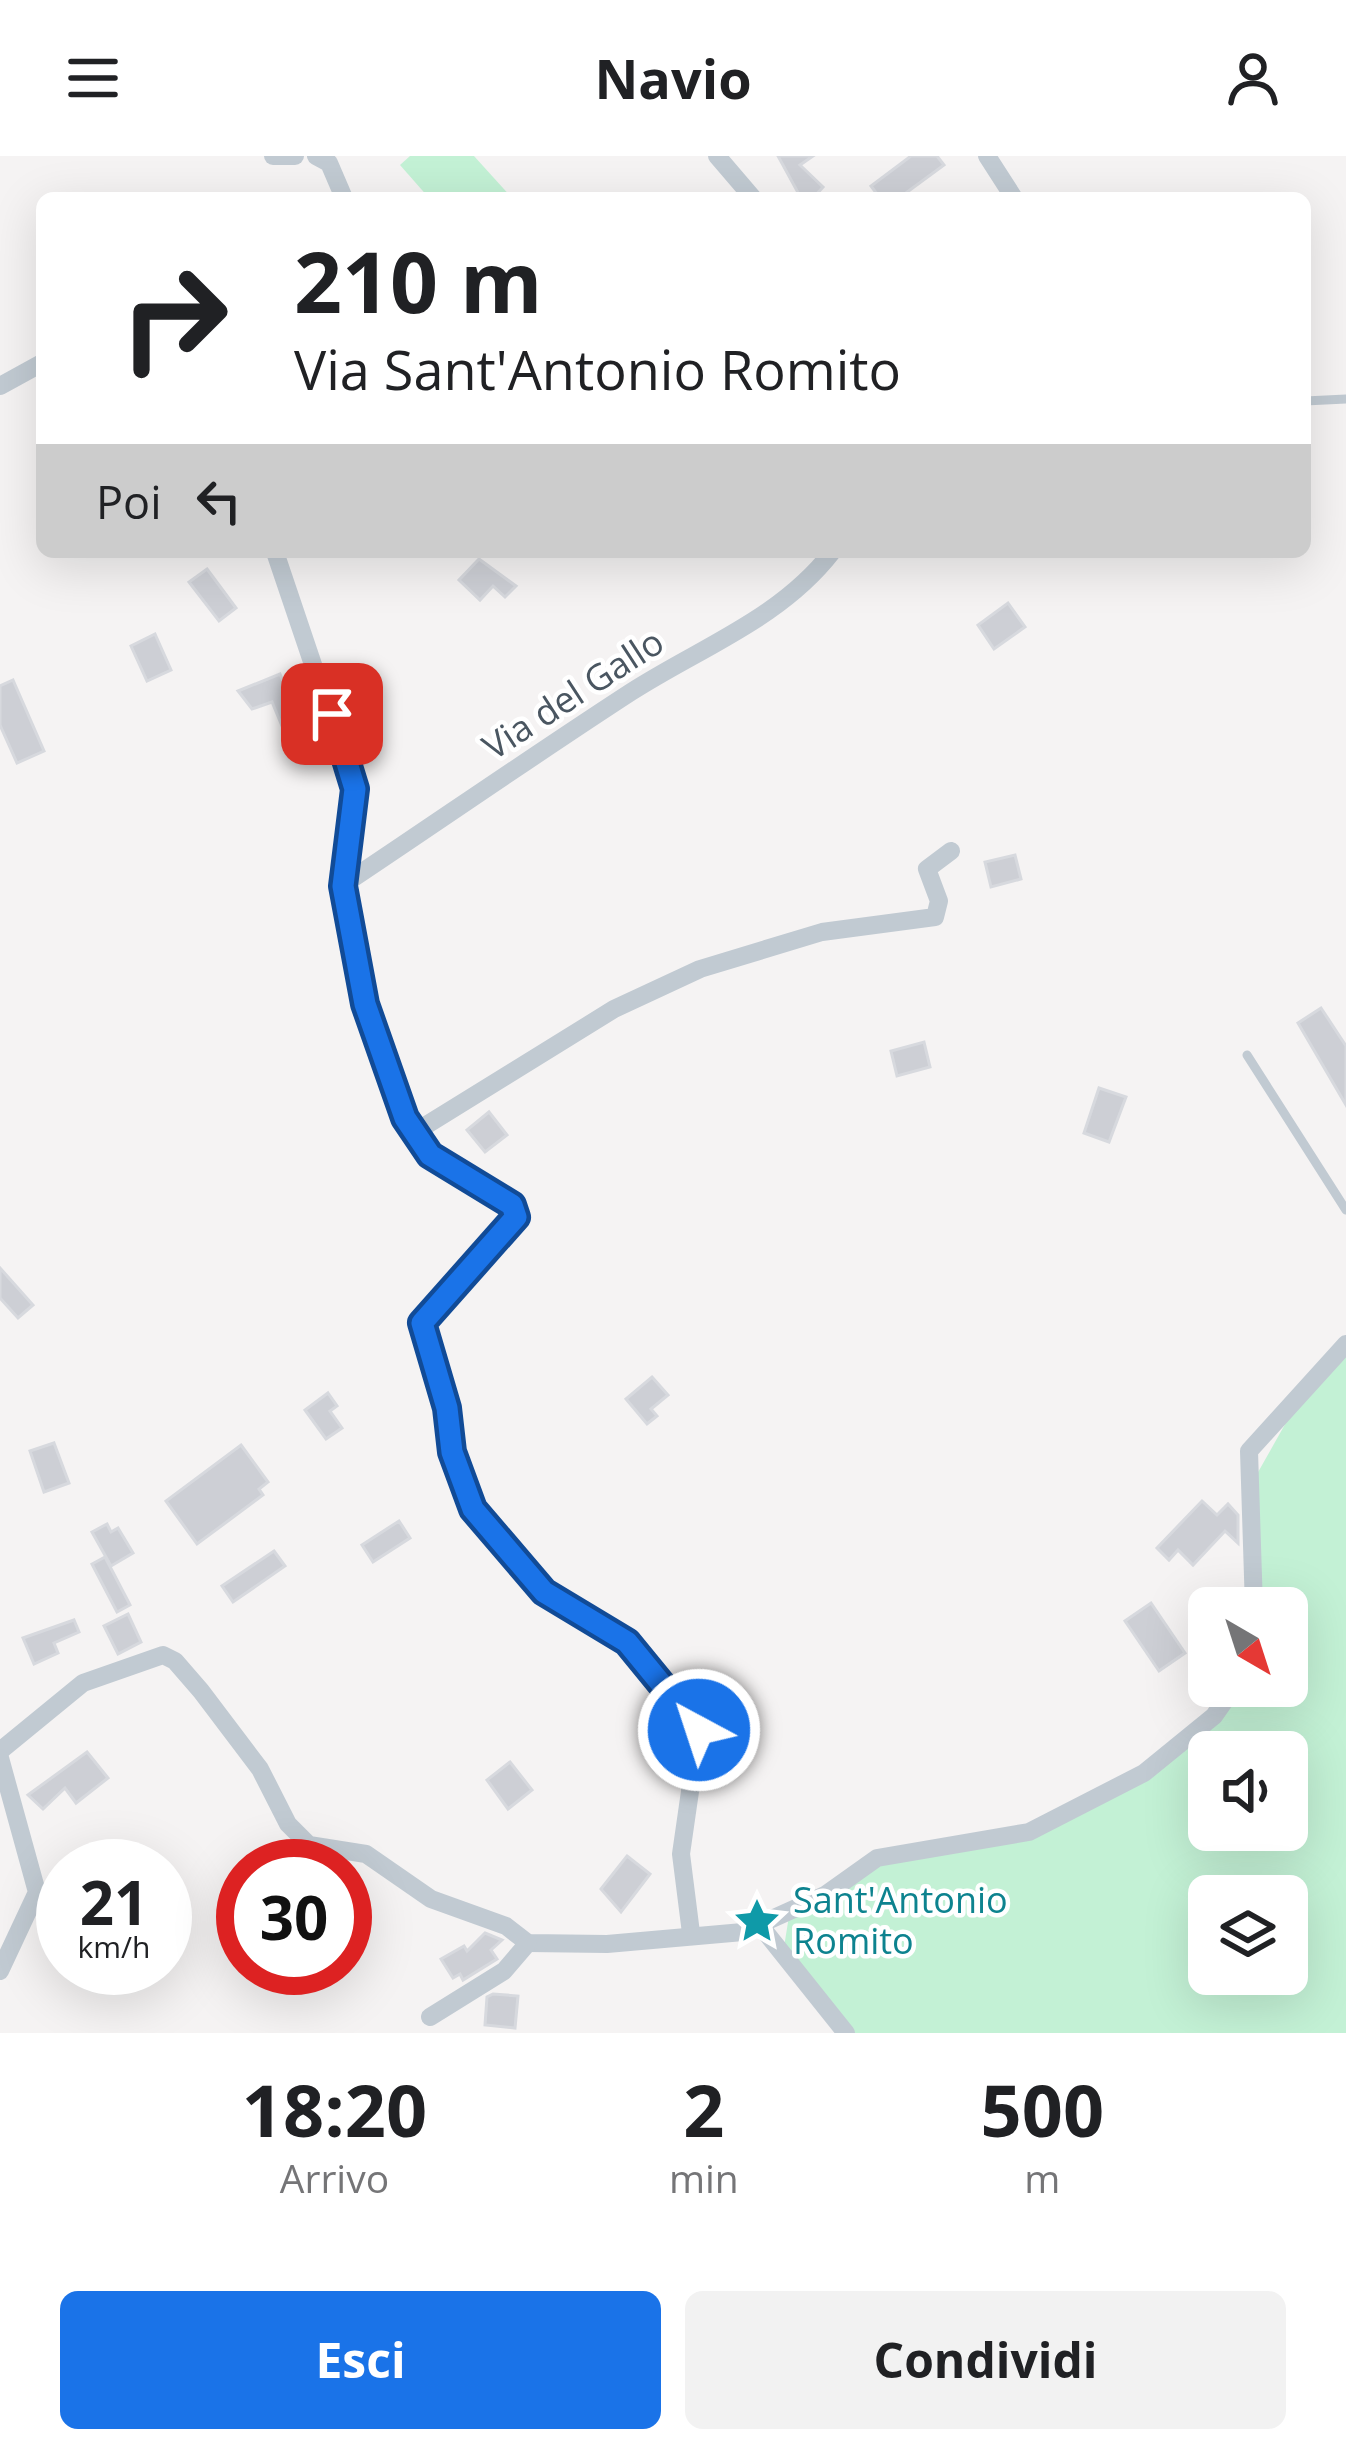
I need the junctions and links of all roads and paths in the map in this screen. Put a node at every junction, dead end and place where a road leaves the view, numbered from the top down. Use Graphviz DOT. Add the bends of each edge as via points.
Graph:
graph roads {
  1 [pos="273,156"];
  2 [pos="295,156"];
  3 [pos="316,156"];
  4 [pos="717,156"];
  5 [pos="987,156"];
  6 [pos="341,192"];
  7 [pos="748,192"];
  8 [pos="1010,192"];
  9 [pos="36,366"];
  10 [pos="0,386"];
  11 [pos="1346,399"];
  12 [pos="1311,401"];
  13 [pos="277,558"];
  14 [pos="827,558"];
  15 [pos="951,851"];
  16 [pos="343,886"];
  17 [pos="1247,1054"];
  18 [pos="412,1134"];
  19 [pos="1346,1210"];
  20 [pos="1346,1344"];
  21 [pos="1253,1587"];
  22 [pos="1220,1707"];
  23 [pos="0,1754"];
  24 [pos="759,1924"];
  25 [pos="691,1934"];
  26 [pos="528,1943"];
  27 [pos="0,1972"];
  28 [pos="430,2017"];
  29 [pos="846,2033"];
  1 -- 2 [label="street"];
  3 -- 6 [label="street" via="329,163"];
  4 -- 7 [label="street"];
  5 -- 8 [label="street"];
  9 -- 10 [label="street"];
  11 -- 12 [label="lane"];
  13 -- 16 [label="street" via="355,789"];
  14 -- 16 [label="street, Via del Gallo" via="772,611 635,689"];
  15 -- 18 [label="street" via="927,868 939,901 935,917 822,932 664,984"];
  16 -- 18 [label="street" via="365,1004"];
  17 -- 19 [label="lane"];
  18 -- 25 [label="street" via="430,1155 512,1205 516,1217 422,1323 473,1509 544,1592 627,1642 699,1730 681,1854"];
  20 -- 21 [label="street" via="1249,1451"];
  22 -- 24 [label="street" via="1144,1773 1029,1832 878,1858 825,1895"];
  23 -- 26 [label="street" via="83,1683 163,1655 201,1691 309,1845 366,1854 431,1900 506,1926"];
  23 -- 27 [label="street" via="37,1892"];
  24 -- 25 [label="street"];
  24 -- 29 [label="street"];
  25 -- 26 [label="street"];
  26 -- 28 [label="street" via="503,1971"];
}
